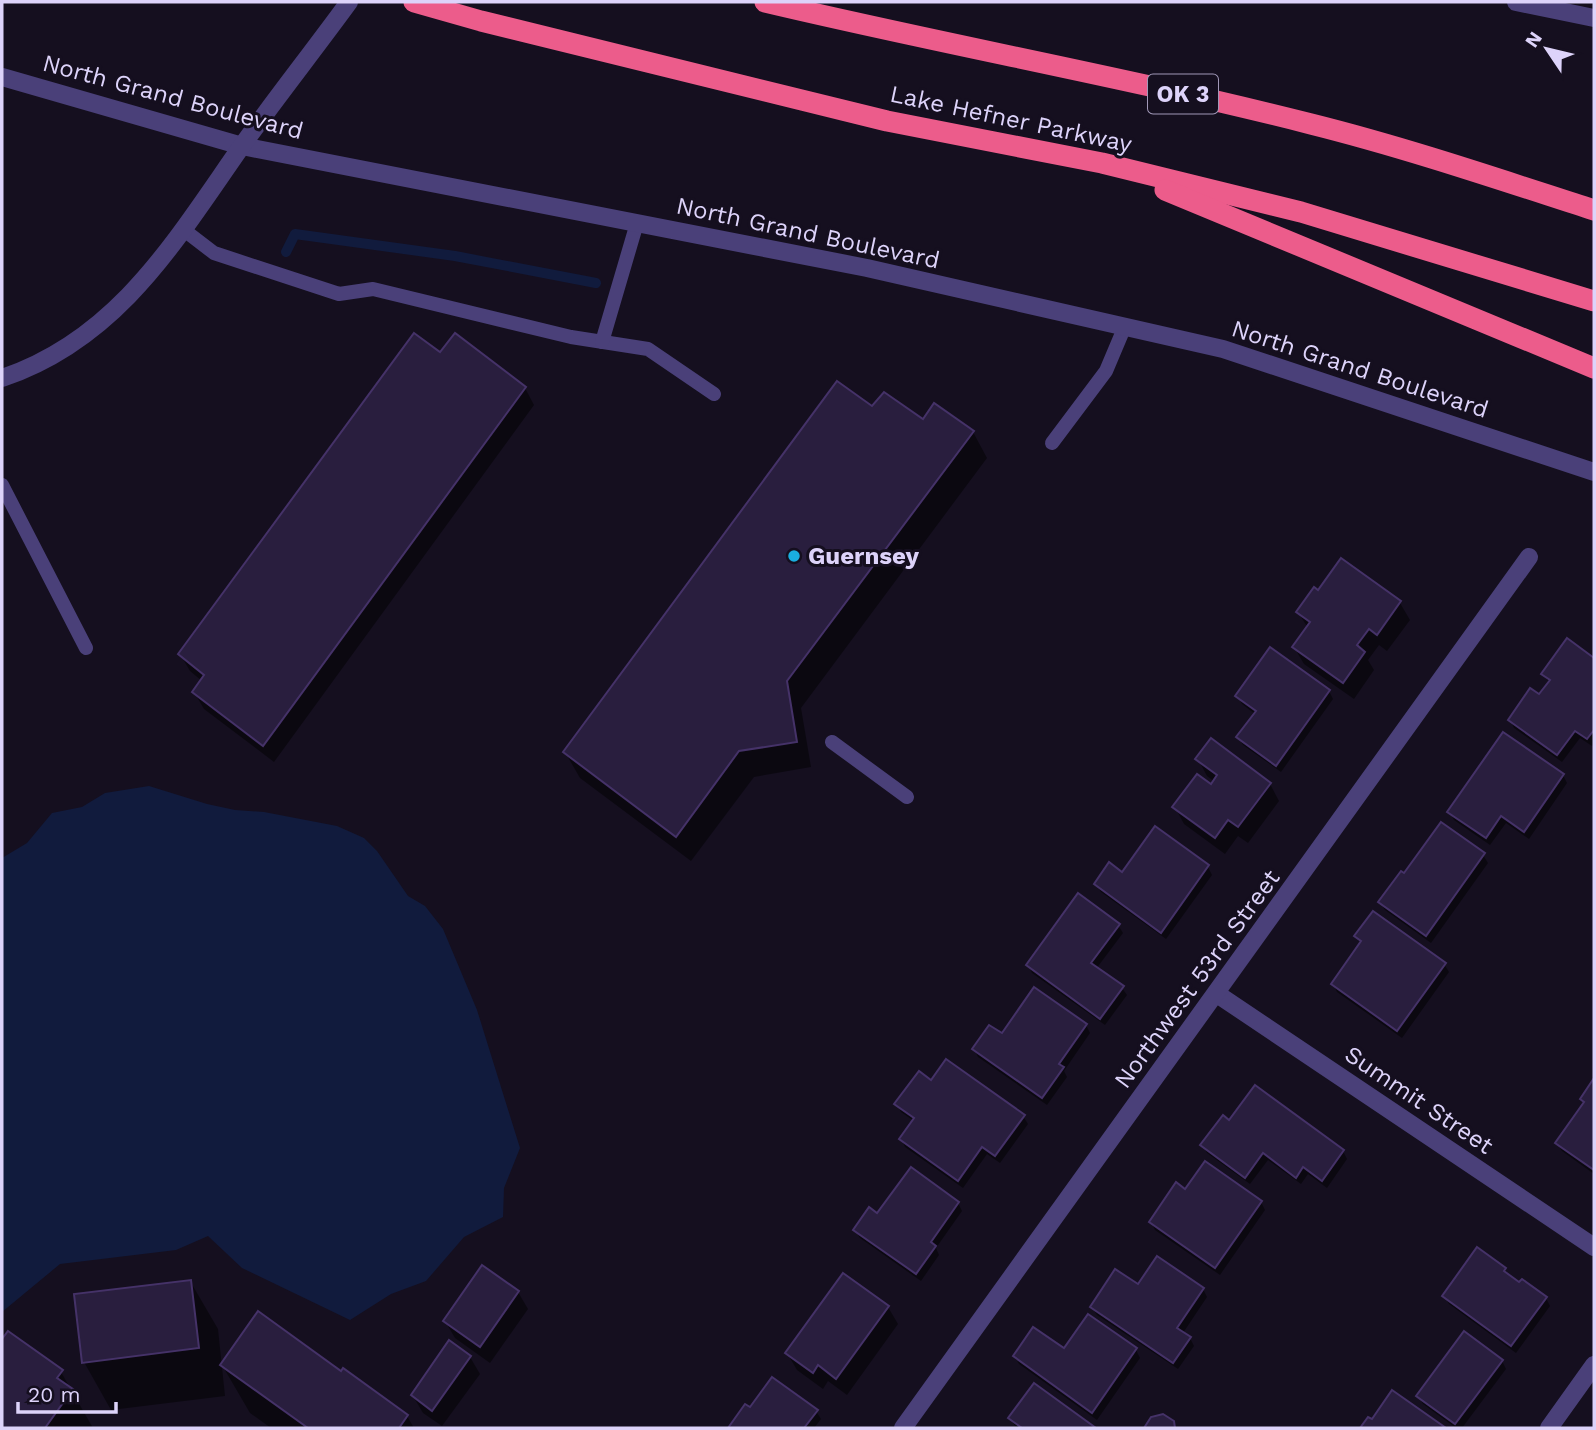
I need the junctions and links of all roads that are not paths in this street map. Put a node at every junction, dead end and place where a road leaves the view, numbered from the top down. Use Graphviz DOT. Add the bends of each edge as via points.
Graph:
graph roads {
  1 [pos="349,2"];
  2 [pos="414,2"];
  3 [pos="765,2"];
  4 [pos="1516,2"];
  5 [pos="1594,18"];
  6 [pos="2,77"];
  7 [pos="242,146"];
  8 [pos="1102,163"];
  9 [pos="1594,210"];
  10 [pos="637,223"];
  11 [pos="184,230"];
  12 [pos="1594,301"];
  13 [pos="1125,326"];
  14 [pos="602,342"];
  15 [pos="1594,368"];
  16 [pos="2,378"];
  17 [pos="713,394"];
  18 [pos="1052,443"];
  19 [pos="1594,472"];
  20 [pos="2,485"];
  21 [pos="1529,557"];
  22 [pos="86,648"];
  23 [pos="832,742"];
  24 [pos="907,797"];
  25 [pos="1217,994"];
  26 [pos="1594,1247"];
  27 [pos="1594,1365"];
  28 [pos="904,1428"];
  29 [pos="1549,1428"];
  1 -- 7 [label="street"];
  2 -- 8 [label="highway, Lake Hefner Parkway" via="887,121"];
  3 -- 9 [label="highway, OK 3" via="1312,124"];
  4 -- 5 [label="street"];
  6 -- 7 [label="street, North Grand Boulevard"];
  7 -- 10 [label="street, North Grand Boulevard"];
  7 -- 11 [label="street"];
  8 -- 12 [label="highway, Lake Hefner Parkway" via="1301,212"];
  8 -- 15 [label="highway"];
  10 -- 13 [label="street, North Grand Boulevard"];
  10 -- 14 [label="lane"];
  11 -- 14 [label="lane" via="214,253 339,294 373,289"];
  11 -- 16 [label="street" via="143,281 103,320 61,352"];
  13 -- 18 [label="lane" via="1106,371"];
  13 -- 19 [label="street, North Grand Boulevard" via="1223,349"];
  14 -- 17 [label="lane" via="648,349"];
  20 -- 22 [label="lane"];
  21 -- 25 [label="street, Northwest 53rd Street"];
  23 -- 24 [label="lane"];
  25 -- 26 [label="street, Summit Street"];
  25 -- 28 [label="street, Northwest 53rd Street"];
  27 -- 29 [label="street"];
}
